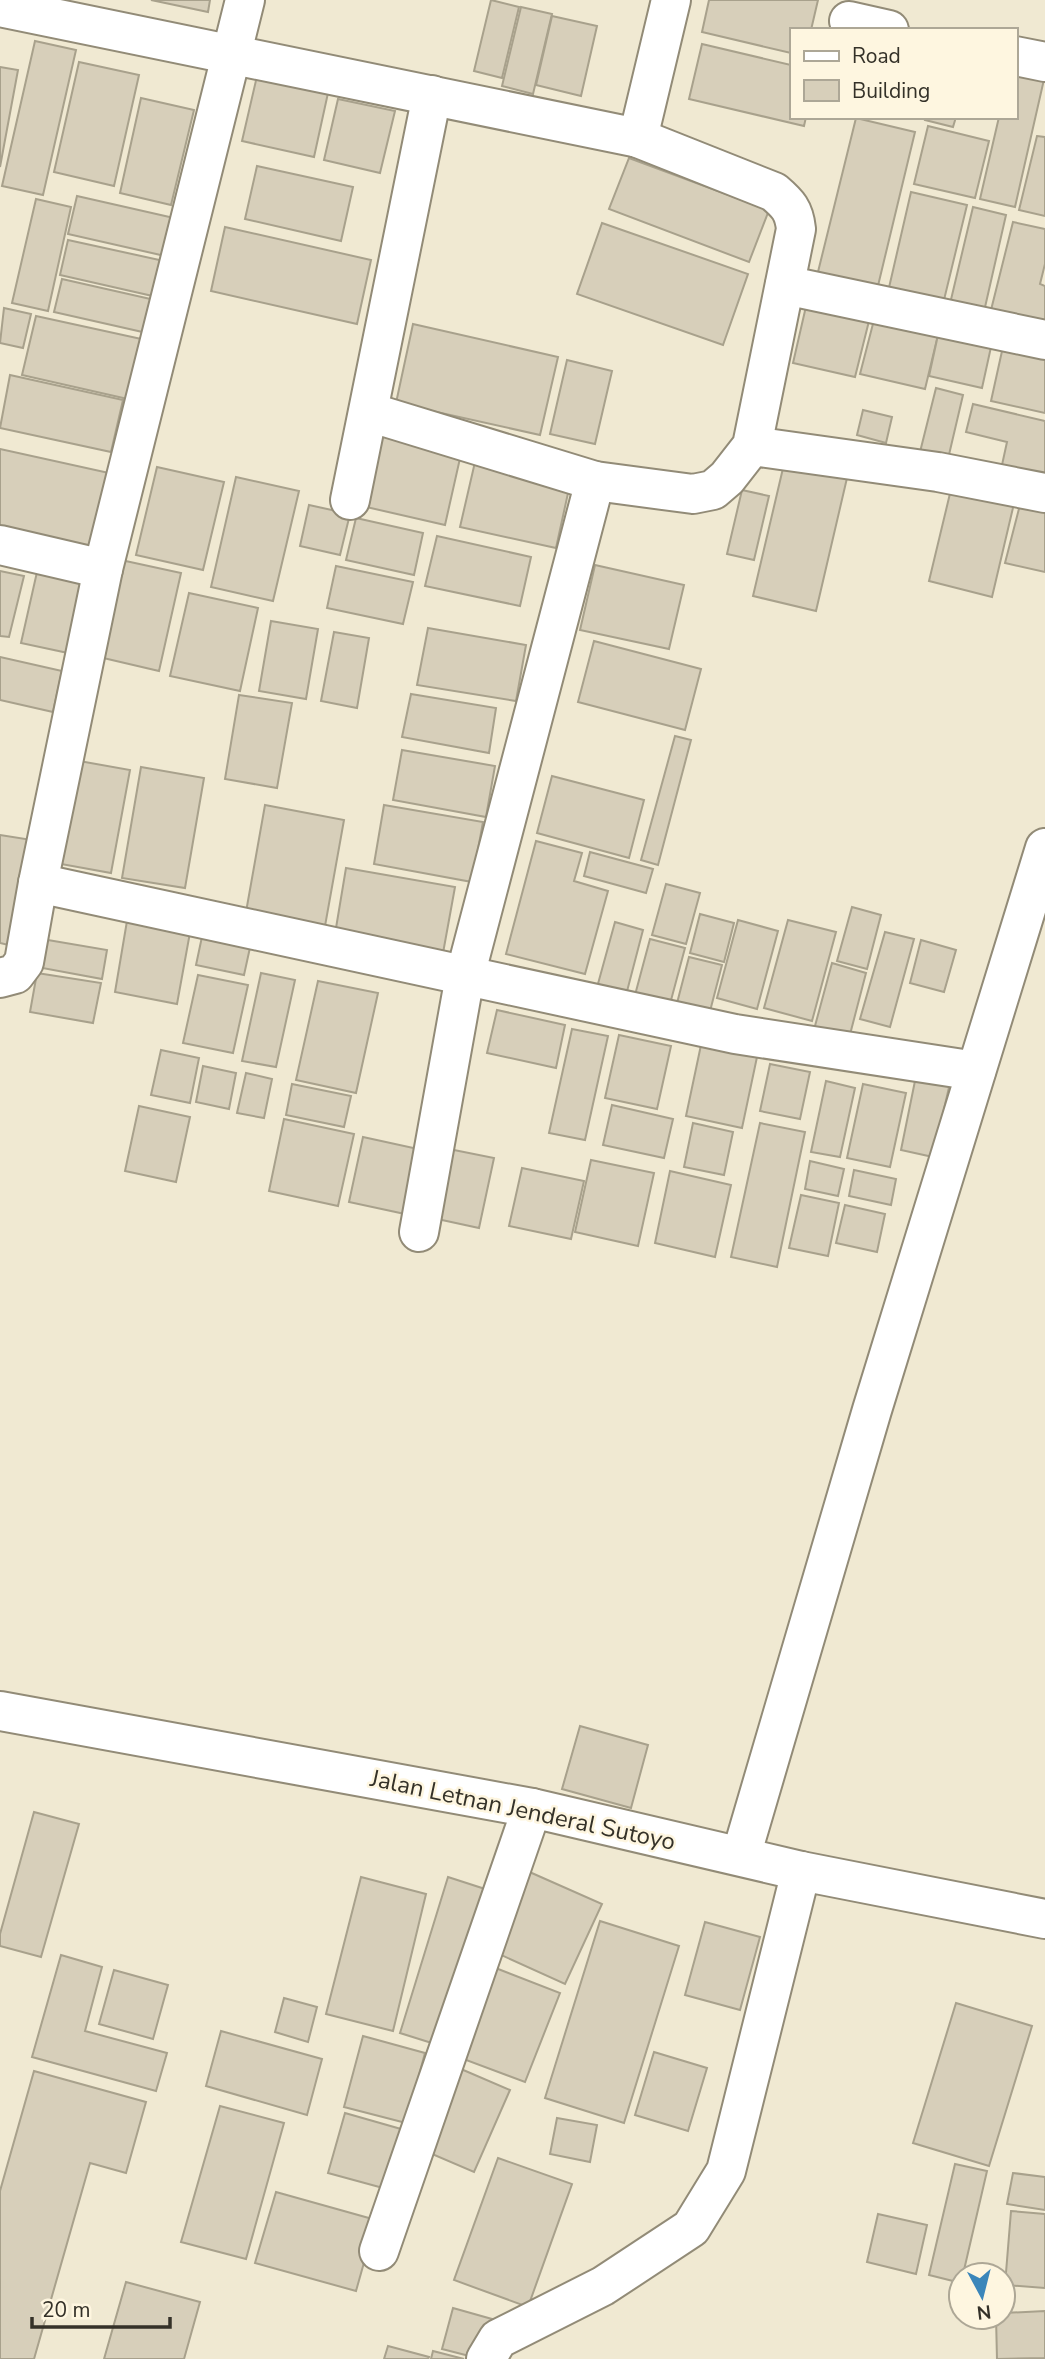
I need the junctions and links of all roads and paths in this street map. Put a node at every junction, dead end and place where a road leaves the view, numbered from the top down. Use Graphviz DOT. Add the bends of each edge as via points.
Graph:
graph roads {
  1 [pos="245,0"];
  2 [pos="671,0"];
  3 [pos="0,7"];
  4 [pos="849,22"];
  5 [pos="879,28"];
  6 [pos="232,53"];
  7 [pos="1017,56"];
  8 [pos="1045,62"];
  9 [pos="432,95"];
  10 [pos="638,138"];
  11 [pos="785,285"];
  12 [pos="1045,340"];
  13 [pos="369,412"];
  14 [pos="752,446"];
  15 [pos="595,481"];
  16 [pos="1045,493"];
  17 [pos="350,500"];
  18 [pos="0,545"];
  19 [pos="103,569"];
  20 [pos="1045,848"];
  21 [pos="37,883"];
  22 [pos="465,976"];
  23 [pos="0,978"];
  24 [pos="976,1072"];
  25 [pos="419,1232"];
  26 [pos="0,1711"];
  27 [pos="532,1808"];
  28 [pos="741,1856"];
  29 [pos="801,1871"];
  30 [pos="1045,1919"];
  31 [pos="379,2251"];
  32 [pos="486,2359"];
  1 -- 6 [label="street"];
  2 -- 10 [label="street"];
  3 -- 6 [label="street"];
  4 -- 5 [label="street"];
  6 -- 9 [label="street"];
  6 -- 19 [label="street"];
  7 -- 8 [label="street"];
  9 -- 10 [label="street"];
  9 -- 13 [label="street"];
  10 -- 11 [label="street" via="774,192 791,206 796,229"];
  11 -- 12 [label="street"];
  11 -- 14 [label="street"];
  13 -- 15 [label="street"];
  13 -- 17 [label="street"];
  14 -- 15 [label="street" via="713,490 693,494"];
  14 -- 16 [label="street" via="938,472"];
  15 -- 22 [label="street"];
  18 -- 19 [label="street"];
  19 -- 21 [label="street"];
  20 -- 24 [label="street"];
  21 -- 22 [label="street"];
  21 -- 23 [label="street" via="24,962 15,974"];
  22 -- 24 [label="street" via="735,1034"];
  22 -- 25 [label="street"];
  24 -- 28 [label="street"];
  26 -- 27 [label="street, Jalan Letnan Jenderal Sutoyo"];
  27 -- 28 [label="street, Jalan Letnan Jenderal Sutoyo"];
  27 -- 31 [label="street"];
  28 -- 29 [label="street, Jalan Letnan Jenderal Sutoyo"];
  29 -- 30 [label="street, Jalan Letnan Jenderal Sutoyo"];
  29 -- 32 [label="street" via="726,2171 691,2228 603,2286 498,2339"];
}
